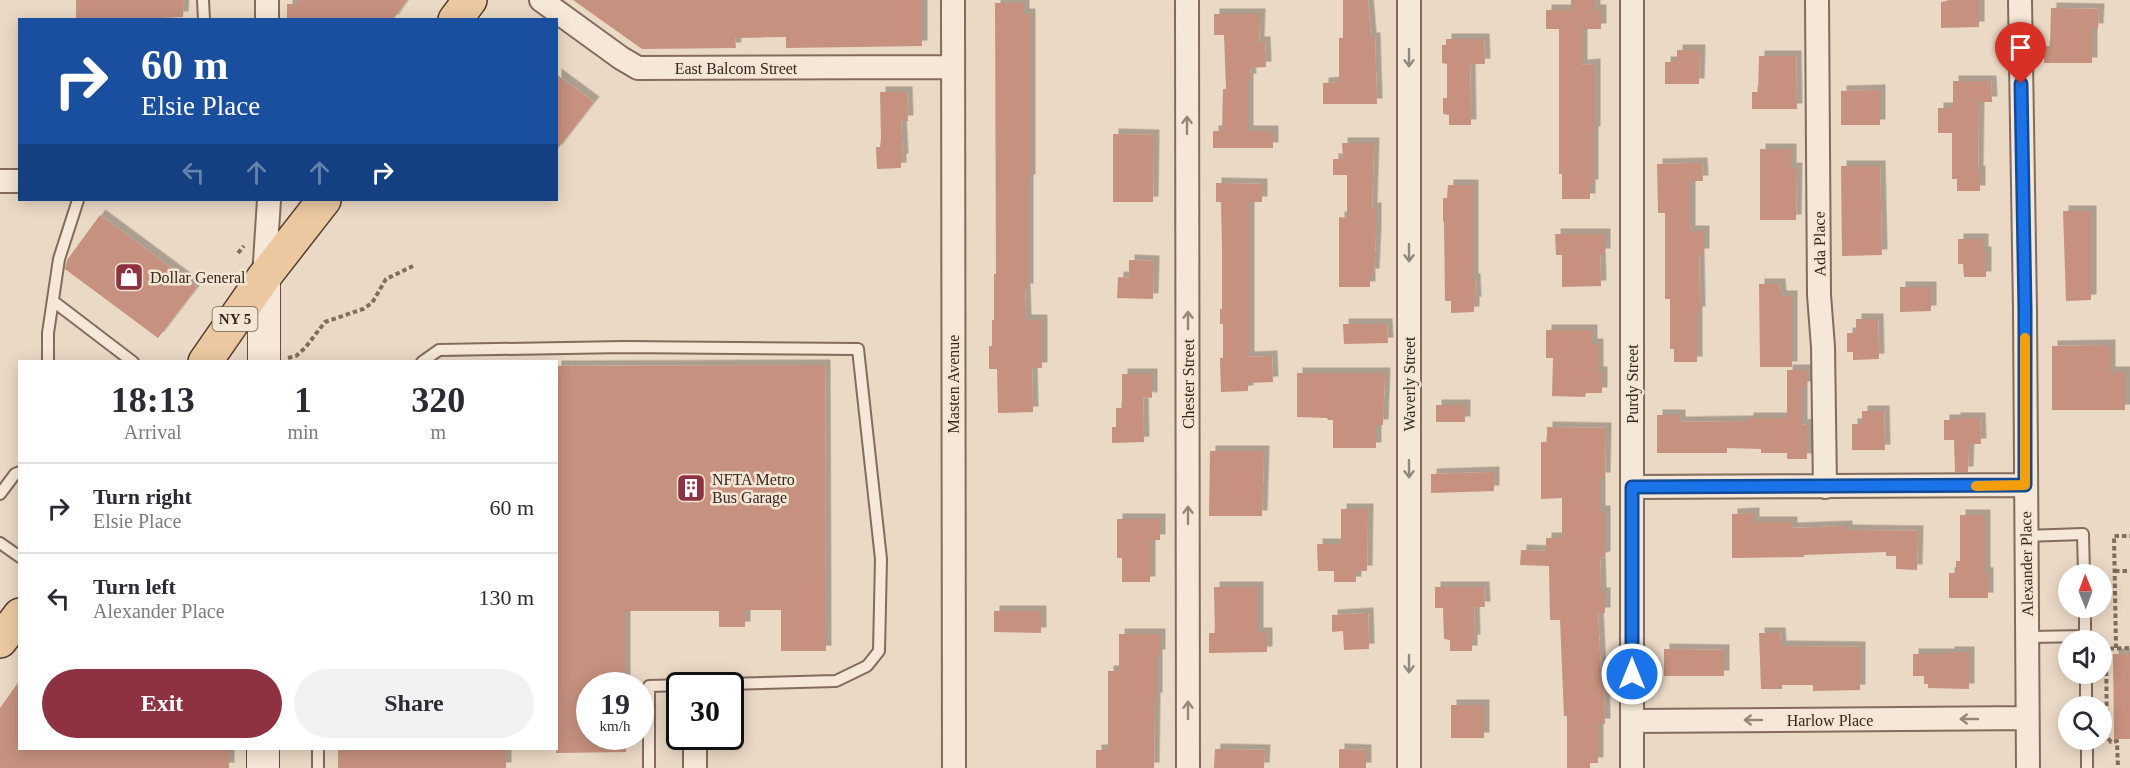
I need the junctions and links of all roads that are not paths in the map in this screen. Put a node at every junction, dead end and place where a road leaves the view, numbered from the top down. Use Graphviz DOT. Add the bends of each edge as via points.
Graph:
graph roads {
  1 [pos="203,0"];
  2 [pos="267,0"];
  3 [pos="470,0"];
  4 [pos="541,0"];
  5 [pos="953,0"];
  6 [pos="1187,0"];
  7 [pos="1409,0"];
  8 [pos="1632,0"];
  9 [pos="1816,0"];
  10 [pos="2020,0"];
  11 [pos="204,18"];
  12 [pos="267,18"];
  13 [pos="457,18"];
  14 [pos="953,67"];
  15 [pos="0,181"];
  16 [pos="18,181"];
  17 [pos="78,201"];
  18 [pos="268,201"];
  19 [pos="323,201"];
  20 [pos="264,276"];
  21 [pos="53,301"];
  22 [pos="48,360"];
  23 [pos="130,360"];
  24 [pos="206,360"];
  25 [pos="274,360"];
  26 [pos="425,360"];
  27 [pos="18,473"];
  28 [pos="2025,485"];
  29 [pos="1632,487"];
  30 [pos="1825,487"];
  31 [pos="0,494"];
  32 [pos="2025,536"];
  33 [pos="0,543"];
  34 [pos="18,556"];
  35 [pos="2084,564"];
  36 [pos="18,618"];
  37 [pos="2026,637"];
  38 [pos="2058,638"];
  39 [pos="0,641"];
  40 [pos="2027,718"];
  41 [pos="1632,721"];
  42 [pos="263,750"];
  43 [pos="318,750"];
  44 [pos="694,750"];
  45 [pos="2087,750"];
  46 [pos="263,768"];
  47 [pos="318,768"];
  48 [pos="649,768"];
  49 [pos="695,768"];
  50 [pos="954,768"];
  51 [pos="1188,768"];
  52 [pos="1409,768"];
  53 [pos="1632,768"];
  54 [pos="2028,768"];
  55 [pos="2087,768"];
  1 -- 11 [label="lane"];
  2 -- 12 [label="street"];
  3 -- 13 [label="main road"];
  4 -- 14 [label="street, East Balcom Street" via="638,68"];
  5 -- 14 [label="street, Masten Avenue"];
  51 -- 6 [label="street, Chester Street, one-way"];
  7 -- 52 [label="street, Waverly Street, one-way"];
  8 -- 29 [label="street, Purdy Street"];
  9 -- 30 [label="street, Ada Place"];
  10 -- 28 [label="street, Alexander Place"];
  14 -- 50 [label="street, Masten Avenue"];
  15 -- 16 [label="street"];
  17 -- 21 [label="lane" via="59,259"];
  18 -- 20 [label="street"];
  19 -- 20 [label="main road, NY 5"];
  20 -- 24 [label="main road, NY 5"];
  20 -- 25 [label="street"];
  21 -- 22 [label="lane"];
  21 -- 23 [label="lane"];
  26 -- 48 [label="lane" via="439,350 858,349 881,559 879,651 867,666 836,681 649,686"];
  27 -- 31 [label="lane"];
  28 -- 30 [label="street"];
  28 -- 32 [label="street, Alexander Place"];
  29 -- 30 [label="street"];
  29 -- 41 [label="street, Purdy Street"];
  32 -- 35 [label="lane" via="2083,534"];
  32 -- 37 [label="street, Alexander Place"];
  33 -- 34 [label="lane"];
  36 -- 39 [label="main road"];
  37 -- 38 [label="lane"];
  37 -- 40 [label="street, Alexander Place"];
  40 -- 41 [label="street, Harlow Place, one-way"];
  40 -- 54 [label="street, Alexander Place"];
  41 -- 53 [label="street, Purdy Street"];
  42 -- 46 [label="street"];
  43 -- 47 [label="lane"];
  44 -- 49 [label="street"];
  45 -- 55 [label="lane"];
}
